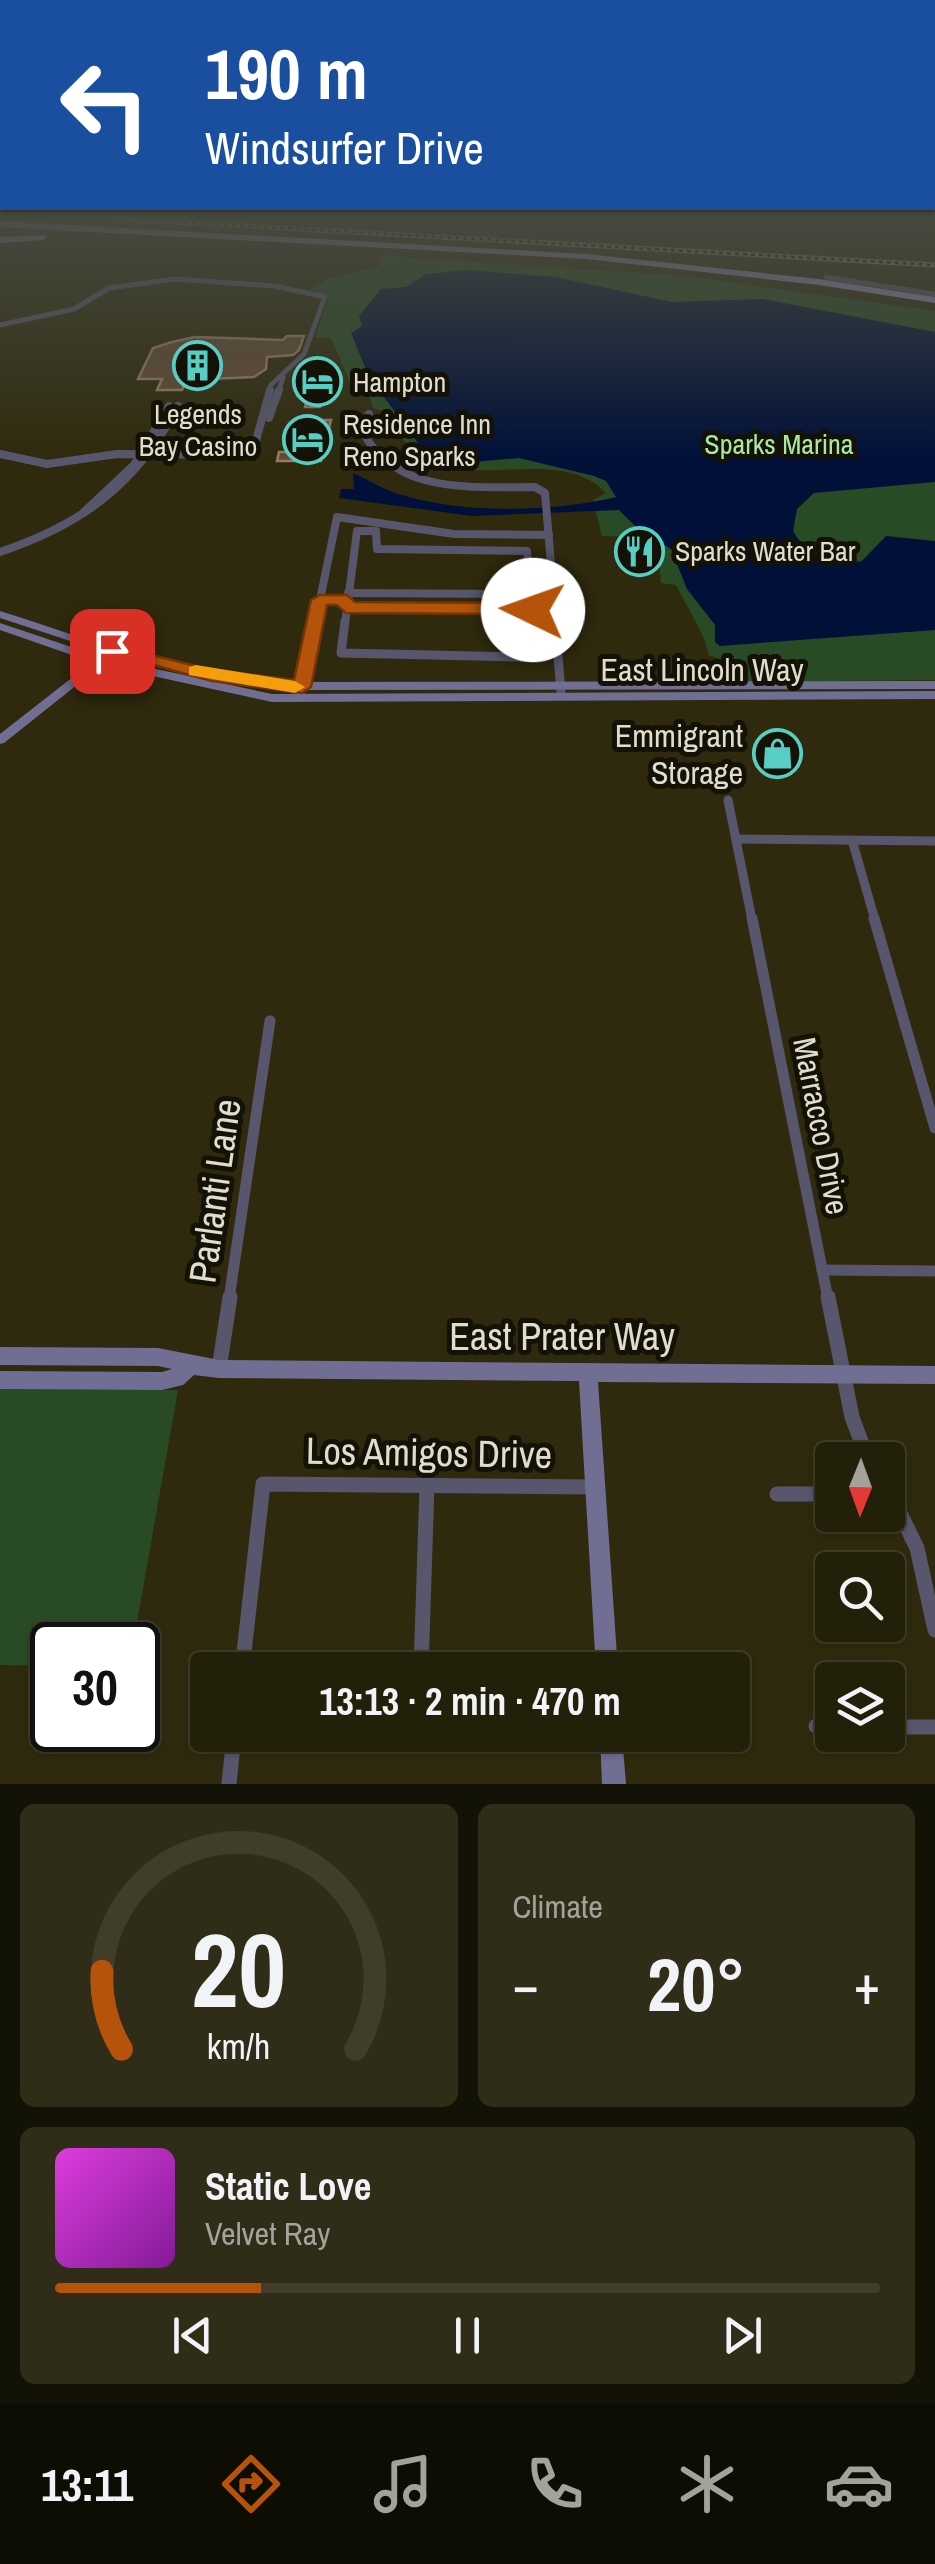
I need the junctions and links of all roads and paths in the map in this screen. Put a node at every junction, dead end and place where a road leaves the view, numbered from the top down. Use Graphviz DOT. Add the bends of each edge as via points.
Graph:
graph roads {
  1 [pos="99,294"];
  2 [pos="324,294"];
  3 [pos="860,294"];
  4 [pos="901,294"];
  5 [pos="904,294"];
  6 [pos="935,301"];
  7 [pos="0,324"];
  8 [pos="312,335"];
  9 [pos="173,406"];
  10 [pos="269,408"];
  11 [pos="369,414"];
  12 [pos="0,454"];
  13 [pos="145,456"];
  14 [pos="25,465"];
  15 [pos="549,536"];
  16 [pos="0,549"];
  17 [pos="353,549"];
  18 [pos="377,549"];
  19 [pos="507,594"];
  20 [pos="531,595"];
  21 [pos="320,600"];
  22 [pos="347,600"];
  23 [pos="506,608"];
  24 [pos="555,611"];
  25 [pos="528,612"];
  26 [pos="0,614"];
  27 [pos="0,626"];
  28 [pos="112,651"];
  29 [pos="101,661"];
  30 [pos="935,685"];
  31 [pos="561,692"];
  32 [pos="301,693"];
  33 [pos="935,696"];
  34 [pos="0,730"];
  35 [pos="0,740"];
  36 [pos="728,800"];
  37 [pos="736,839"];
  38 [pos="852,840"];
  39 [pos="935,841"];
  40 [pos="270,1021"];
  41 [pos="935,1128"];
  42 [pos="822,1270"];
  43 [pos="935,1271"];
  44 [pos="0,1356"];
  45 [pos="188,1368"];
  46 [pos="219,1369"];
  47 [pos="588,1372"];
  48 [pos="843,1374"];
  49 [pos="935,1375"];
  50 [pos="0,1380"];
  51 [pos="861,1442"];
  52 [pos="427,1486"];
  53 [pos="594,1487"];
  54 [pos="777,1494"];
  55 [pos="815,1494"];
  56 [pos="905,1526"];
  57 [pos="935,1630"];
  58 [pos="244,1652"];
  59 [pos="422,1652"];
  60 [pos="606,1652"];
  61 [pos="905,1727"];
  62 [pos="935,1727"];
  63 [pos="232,1752"];
  64 [pos="612,1752"];
  65 [pos="228,1784"];
  66 [pos="614,1784"];
  1 -- 7 [label="street" via="74,309"];
  2 -- 8 [label="street"];
  3 -- 6 [label="highway"];
  4 -- 6 [label="highway"];
  5 -- 6 [label="street"];
  8 -- 10 [label="street" via="302,356 272,382"];
  8 -- 10 [label="street" via="310,358 280,380"];
  9 -- 13 [label="street"];
  10 -- 13 [label="street" via="247,451"];
  10 -- 13 [label="street" via="261,446 248,456"];
  11 -- 15 [label="street" via="360,427 369,446 405,474 464,488 539,488 546,493"];
  12 -- 14 [label="street"];
  12 -- 14 [label="street"];
  13 -- 14 [label="street"];
  13 -- 16 [label="street" via="99,510 52,534"];
  15 -- 21 [label="street" via="454,534 337,517"];
  15 -- 24 [label="street"];
  17 -- 18 [label="street"];
  17 -- 18 [label="street" via="357,531 379,534"];
  17 -- 22 [label="street"];
  18 -- 20 [label="street" via="527,551"];
  19 -- 20 [label="street"];
  19 -- 22 [label="street"];
  19 -- 23 [label="street"];
  20 -- 25 [label="street"];
  21 -- 22 [label="street"];
  21 -- 32 [label="street"];
  22 -- 23 [label="street"];
  22 -- 25 [label="street" via="341,653 350,656 521,657"];
  23 -- 25 [label="street"];
  24 -- 25 [label="street"];
  24 -- 31 [label="street"];
  26 -- 28 [label="street, East Lincoln Way"];
  27 -- 29 [label="street, East Lincoln Way"];
  28 -- 29 [label="street"];
  28 -- 32 [label="street, East Lincoln Way"];
  29 -- 32 [label="street, East Lincoln Way" via="228,690"];
  29 -- 34 [label="street"];
  29 -- 35 [label="street"];
  30 -- 31 [label="street, East Lincoln Way"];
  31 -- 32 [label="street, East Lincoln Way"];
  31 -- 33 [label="street, East Lincoln Way"];
  36 -- 37 [label="street, Marracco Drive"];
  37 -- 38 [label="street"];
  37 -- 42 [label="street, Marracco Drive"];
  38 -- 39 [label="street"];
  38 -- 41 [label="street"];
  40 -- 46 [label="street, Parlanti Lane"];
  42 -- 43 [label="street"];
  42 -- 48 [label="street, Marracco Drive"];
  44 -- 45 [label="street, East Prater Way" via="158,1357"];
  45 -- 46 [label="street, East Prater Way"];
  45 -- 50 [label="street, East Prater Way" via="162,1381"];
  46 -- 47 [label="street, East Prater Way"];
  47 -- 48 [label="street, East Prater Way"];
  47 -- 53 [label="street"];
  48 -- 49 [label="street, East Prater Way"];
  48 -- 51 [label="street, Marracco Drive"];
  52 -- 53 [label="street, Los Amigos Drive"];
  52 -- 58 [label="street, Los Amigos Drive" via="263,1484"];
  52 -- 59 [label="street"];
  53 -- 60 [label="street"];
  54 -- 55 [label="street"];
  56 -- 57 [label="street"];
  61 -- 62 [label="street"];
  63 -- 65 [label="street"];
  64 -- 66 [label="street"];
}
